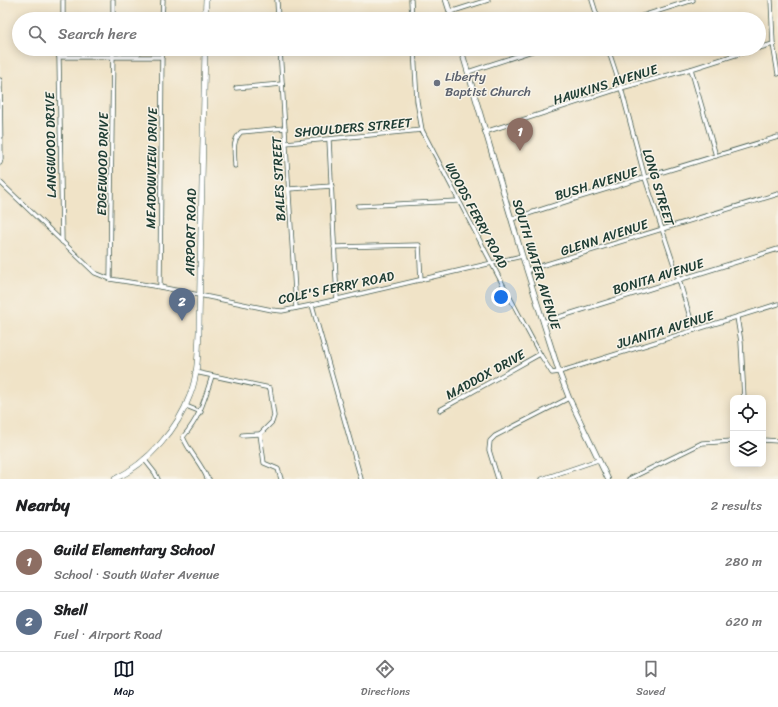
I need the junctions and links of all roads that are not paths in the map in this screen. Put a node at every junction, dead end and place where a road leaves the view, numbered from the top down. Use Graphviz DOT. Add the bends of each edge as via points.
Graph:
graph roads {
  1 [pos="63,0"];
  2 [pos="113,0"];
  3 [pos="162,0"];
  4 [pos="206,0"];
  5 [pos="277,0"];
  6 [pos="411,0"];
  7 [pos="446,0"];
  8 [pos="488,0"];
  9 [pos="592,0"];
  10 [pos="693,0"];
  11 [pos="771,0"];
  12 [pos="63,12"];
  13 [pos="113,12"];
  14 [pos="162,12"];
  15 [pos="205,12"];
  16 [pos="278,12"];
  17 [pos="412,12"];
  18 [pos="450,12"];
  19 [pos="596,12"];
  20 [pos="655,12"];
  21 [pos="773,44"];
  22 [pos="766,46"];
  23 [pos="113,56"];
  24 [pos="205,56"];
  25 [pos="280,56"];
  26 [pos="414,56"];
  27 [pos="463,56"];
  28 [pos="517,56"];
  29 [pos="610,56"];
  30 [pos="732,56"];
  31 [pos="59,57"];
  32 [pos="162,57"];
  33 [pos="690,69"];
  34 [pos="468,72"];
  35 [pos="778,74"];
  36 [pos="0,80"];
  37 [pos="282,84"];
  38 [pos="236,88"];
  39 [pos="621,88"];
  40 [pos="285,128"];
  41 [pos="422,130"];
  42 [pos="485,132"];
  43 [pos="778,137"];
  44 [pos="329,140"];
  45 [pos="286,143"];
  46 [pos="716,156"];
  47 [pos="0,163"];
  48 [pos="235,166"];
  49 [pos="645,178"];
  50 [pos="0,182"];
  51 [pos="332,186"];
  52 [pos="289,189"];
  53 [pos="778,194"];
  54 [pos="458,201"];
  55 [pos="358,206"];
  56 [pos="512,219"];
  57 [pos="661,229"];
  58 [pos="62,242"];
  59 [pos="334,247"];
  60 [pos="778,250"];
  61 [pos="522,256"];
  62 [pos="491,263"];
  63 [pos="527,270"];
  64 [pos="110,279"];
  65 [pos="421,280"];
  66 [pos="679,280"];
  67 [pos="160,287"];
  68 [pos="200,296"];
  69 [pos="337,298"];
  70 [pos="778,304"];
  71 [pos="312,305"];
  72 [pos="296,308"];
  73 [pos="737,317"];
  74 [pos="543,322"];
  75 [pos="694,330"];
  76 [pos="540,354"];
  77 [pos="195,372"];
  78 [pos="559,372"];
  79 [pos="212,376"];
  80 [pos="744,395"];
  81 [pos="569,398"];
  82 [pos="186,406"];
  83 [pos="440,410"];
  84 [pos="200,412"];
  85 [pos="260,434"];
  86 [pos="242,436"];
  87 [pos="766,440"];
  88 [pos="730,441"];
  89 [pos="778,441"];
  90 [pos="144,459"];
  91 [pos="598,460"];
  92 [pos="115,479"];
  93 [pos="158,479"];
  94 [pos="209,479"];
  95 [pos="281,479"];
  96 [pos="361,479"];
  97 [pos="498,479"];
  98 [pos="542,479"];
  99 [pos="608,479"];
  100 [pos="629,479"];
  1 -- 12 [label="street"];
  2 -- 13 [label="street"];
  3 -- 14 [label="street"];
  4 -- 15 [label="highway"];
  5 -- 16 [label="street"];
  6 -- 17 [label="street"];
  7 -- 18 [label="main road"];
  8 -- 18 [label="street"];
  9 -- 19 [label="street"];
  10 -- 20 [label="street"];
  11 -- 21 [label="street"];
  21 -- 22 [label="street"];
  21 -- 35 [label="street"];
  23 -- 31 [label="street"];
  23 -- 32 [label="street"];
  23 -- 64 [label="street, EDGEWOOD DRIVE"];
  24 -- 68 [label="highway, AIRPORT ROAD"];
  25 -- 37 [label="street, BALES STREET"];
  26 -- 41 [label="street, WOODS FERRY ROAD" via="417,101"];
  27 -- 34 [label="main road, SOUTH WATER AVENUE"];
  28 -- 34 [label="street"];
  29 -- 39 [label="street, LONG STREET"];
  30 -- 33 [label="street, HAWKINS AVENUE"];
  31 -- 58 [label="street, LANGWOOD DRIVE"];
  32 -- 67 [label="street, MEADOWVIEW DRIVE"];
  33 -- 39 [label="street, HAWKINS AVENUE"];
  33 -- 46 [label="street"];
  34 -- 42 [label="main road, SOUTH WATER AVENUE"];
  36 -- 47 [label="street"];
  37 -- 38 [label="street"];
  37 -- 40 [label="street, BALES STREET"];
  39 -- 42 [label="street, HAWKINS AVENUE"];
  39 -- 49 [label="street, LONG STREET"];
  40 -- 45 [label="street, BALES STREET"];
  40 -- 48 [label="street" via="240,132 234,143"];
  41 -- 44 [label="street, SHOULDERS STREET"];
  41 -- 54 [label="street, WOODS FERRY ROAD"];
  42 -- 56 [label="main road, SOUTH WATER AVENUE"];
  43 -- 46 [label="street, BUSH AVENUE"];
  44 -- 45 [label="street, SHOULDERS STREET"];
  44 -- 51 [label="street"];
  45 -- 52 [label="street, BALES STREET"];
  46 -- 49 [label="street, BUSH AVENUE"];
  49 -- 56 [label="street, BUSH AVENUE"];
  49 -- 57 [label="street, LONG STREET"];
  50 -- 58 [label="street, COLE'S FERRY ROAD"];
  51 -- 52 [label="street"];
  51 -- 59 [label="street"];
  52 -- 72 [label="street, BALES STREET"];
  53 -- 57 [label="street, GLENN AVENUE"];
  54 -- 55 [label="street"];
  54 -- 62 [label="street, WOODS FERRY ROAD"];
  56 -- 61 [label="main road, SOUTH WATER AVENUE"];
  57 -- 63 [label="street, GLENN AVENUE"];
  57 -- 66 [label="street, LONG STREET"];
  58 -- 64 [label="street, COLE'S FERRY ROAD" via="95,273"];
  59 -- 65 [label="street" via="418,245"];
  59 -- 69 [label="street"];
  60 -- 66 [label="street, BONITA AVENUE"];
  61 -- 62 [label="street, COLE'S FERRY ROAD"];
  61 -- 63 [label="main road, SOUTH WATER AVENUE"];
  62 -- 65 [label="street, COLE'S FERRY ROAD"];
  62 -- 76 [label="street, WOODS FERRY ROAD"];
  63 -- 74 [label="main road, SOUTH WATER AVENUE"];
  64 -- 67 [label="street, COLE'S FERRY ROAD"];
  65 -- 69 [label="street, COLE'S FERRY ROAD"];
  66 -- 74 [label="street, BONITA AVENUE"];
  66 -- 75 [label="street, LONG STREET"];
  67 -- 68 [label="street, COLE'S FERRY ROAD"];
  68 -- 72 [label="street, COLE'S FERRY ROAD" via="272,310"];
  68 -- 77 [label="highway, AIRPORT ROAD"];
  69 -- 71 [label="street, COLE'S FERRY ROAD"];
  70 -- 73 [label="street, JUANITA AVENUE"];
  71 -- 72 [label="street, COLE'S FERRY ROAD"];
  71 -- 96 [label="street"];
  73 -- 75 [label="street, JUANITA AVENUE"];
  73 -- 80 [label="street"];
  74 -- 78 [label="main road, SOUTH WATER AVENUE"];
  75 -- 78 [label="street, JUANITA AVENUE"];
  76 -- 78 [label="street, WOODS FERRY ROAD" via="549,371"];
  76 -- 83 [label="street, MADDOX DRIVE"];
  77 -- 79 [label="street"];
  77 -- 82 [label="highway, AIRPORT ROAD"];
  78 -- 81 [label="main road, SOUTH WATER AVENUE"];
  79 -- 84 [label="street"];
  79 -- 85 [label="street" via="270,388 274,416 272,422"];
  81 -- 91 [label="main road, SOUTH WATER AVENUE"];
  81 -- 97 [label="street" via="495,436 490,441 489,450"];
  82 -- 84 [label="street"];
  82 -- 90 [label="highway, AIRPORT ROAD" via="164,438"];
  84 -- 94 [label="street" via="183,437 187,448"];
  85 -- 86 [label="street"];
  85 -- 95 [label="street" via="264,463 278,469"];
  87 -- 89 [label="street"];
  88 -- 100 [label="street" via="702,443"];
  90 -- 92 [label="highway, AIRPORT ROAD"];
  90 -- 93 [label="street"];
  91 -- 98 [label="street"];
  91 -- 99 [label="main road, SOUTH WATER AVENUE"];
}
